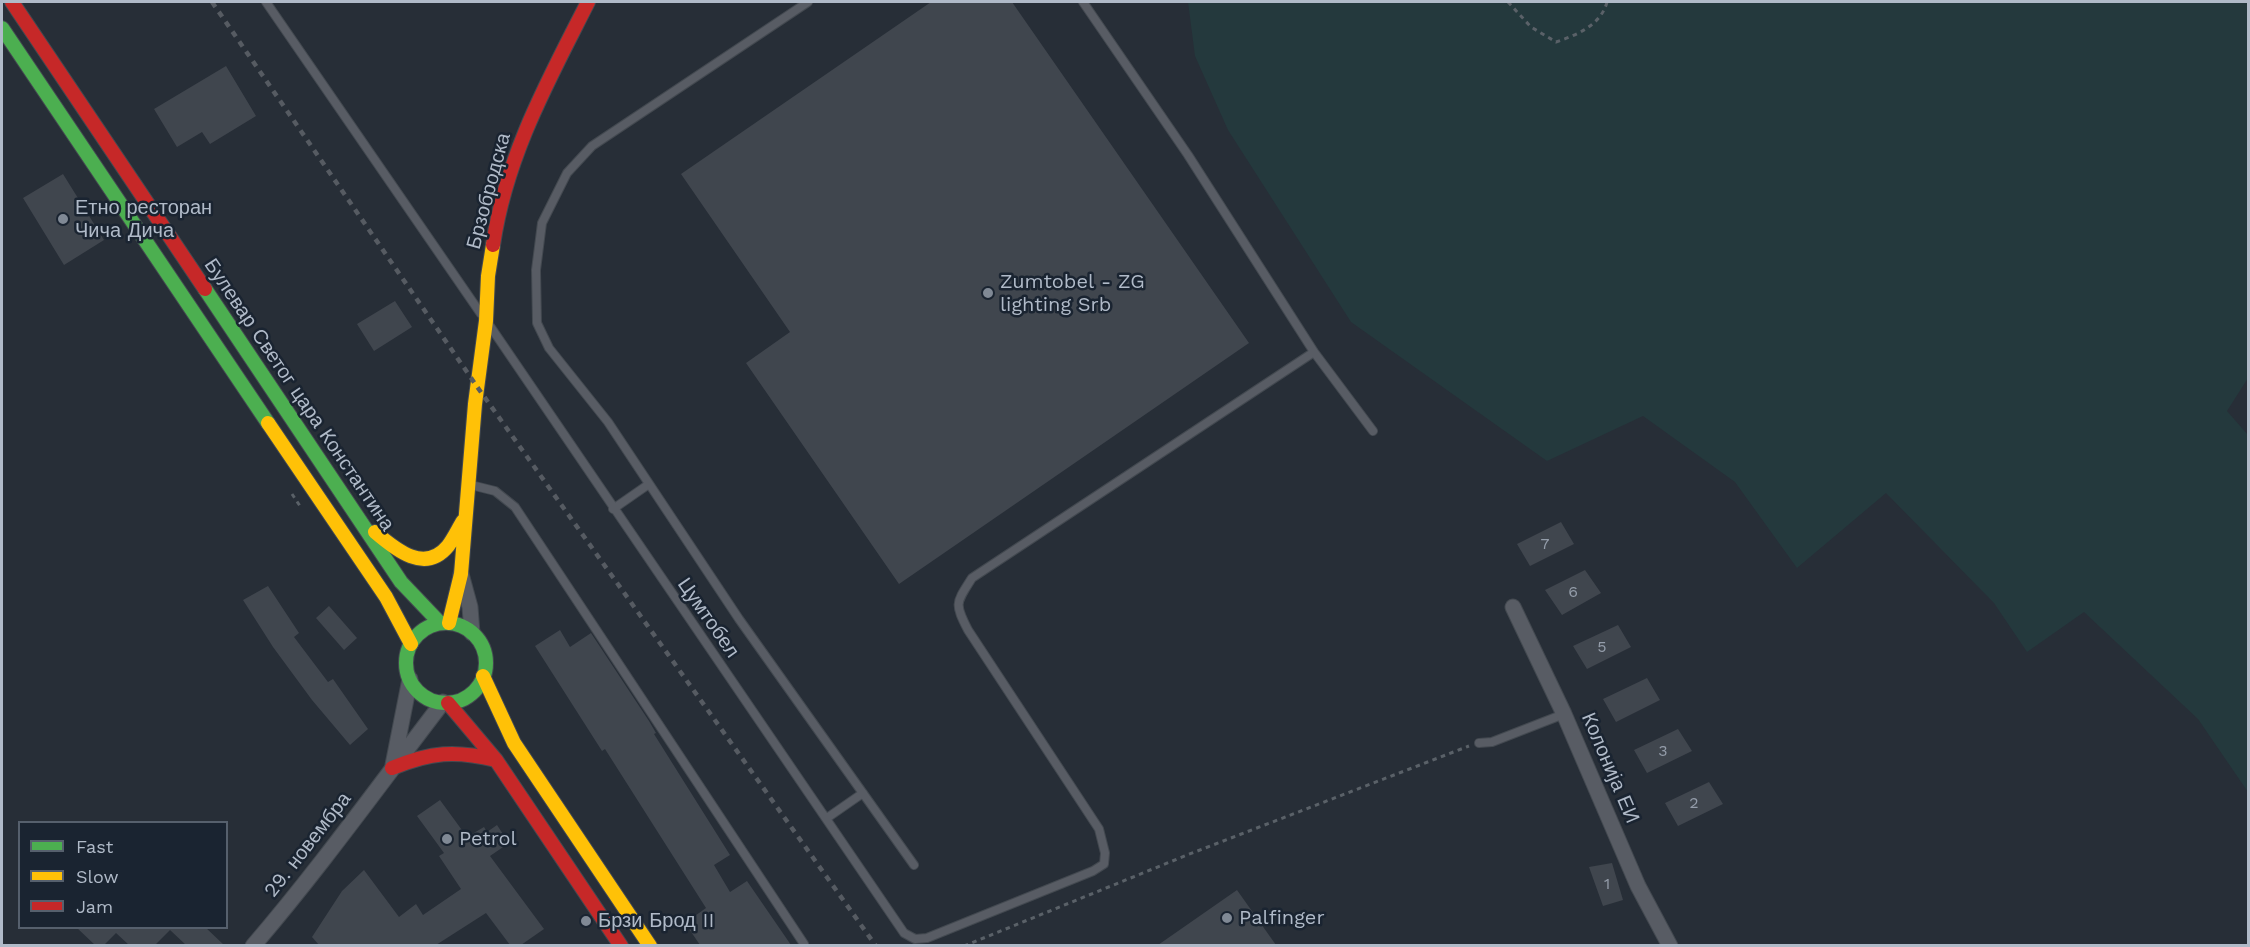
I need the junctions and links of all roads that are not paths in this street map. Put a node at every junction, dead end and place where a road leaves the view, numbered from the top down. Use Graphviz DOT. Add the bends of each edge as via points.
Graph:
graph roads {
  1 [pos="12,2"];
  2 [pos="266,2"];
  3 [pos="588,2"];
  4 [pos="808,2"];
  5 [pos="1083,2"];
  6 [pos="2,28"];
  7 [pos="486,321"];
  8 [pos="1314,352"];
  9 [pos="1373,431"];
  10 [pos="468,484"];
  11 [pos="649,484"];
  12 [pos="613,509"];
  13 [pos="355,514"];
  14 [pos="466,515"];
  15 [pos="461,574"];
  16 [pos="1513,607"];
  17 [pos="445,623"];
  18 [pos="472,633"];
  19 [pos="411,644"];
  20 [pos="483,676"];
  21 [pos="410,679"];
  22 [pos="445,703"];
  23 [pos="1564,714"];
  24 [pos="1479,742"];
  25 [pos="496,760"];
  26 [pos="392,768"];
  27 [pos="863,793"];
  28 [pos="827,818"];
  29 [pos="914,865"];
  30 [pos="804,944"];
  31 [pos="253,945"];
  32 [pos="621,945"];
  33 [pos="650,945"];
  34 [pos="1671,945"];
  1 -- 13 [label="main road, Булевар Светог цара Константина"];
  2 -- 7 [label="lane, Цумтобел"];
  3 -- 7 [label="main road, Брзобродска" via="525,128 509,173 494,235"];
  4 -- 11 [label="lane" via="592,146 567,173 542,223 536,270 537,323 549,348 608,422"];
  5 -- 8 [label="lane" via="1188,155"];
  6 -- 19 [label="main road, Булевар Светог цара Константина" via="386,597"];
  7 -- 10 [label="main road, Брзобродска"];
  7 -- 12 [label="lane, Цумтобел"];
  8 -- 9 [label="lane"];
  8 -- 28 [label="lane, Цумтобел" via="972,578 960,596 957,609 968,630 1099,829 1104,864 927,938 915,939 904,933"];
  10 -- 14 [label="main road, Брзобродска"];
  10 -- 30 [label="lane" via="495,491 515,507"];
  11 -- 12 [label="lane"];
  11 -- 27 [label="lane"];
  12 -- 28 [label="lane, Цумтобел"];
  13 -- 14 [label="main road" via="392,547 414,560 435,558 448,548"];
  13 -- 17 [label="main road, Булевар Светог цара Константина" via="400,582"];
  14 -- 15 [label="main road, Брзобродска"];
  15 -- 17 [label="main road, Брзобродска"];
  15 -- 18 [label="street"];
  16 -- 23 [label="street, Колонија ЕИ"];
  17 -- 18 [label="main road"];
  17 -- 19 [label="main road" via="423,630"];
  18 -- 20 [label="main road" via="485,657"];
  19 -- 21 [label="main road" via="406,665"];
  20 -- 22 [label="main road" via="466,697"];
  20 -- 33 [label="main road" via="514,743"];
  21 -- 22 [label="main road" via="426,698"];
  21 -- 26 [label="street, 29. новембра"];
  22 -- 25 [label="main road"];
  22 -- 26 [label="street, 29. новембра"];
  23 -- 24 [label="lane" via="1492,742"];
  23 -- 34 [label="street, Колонија ЕИ" via="1638,886"];
  25 -- 26 [label="main road" via="467,753 441,753"];
  25 -- 32 [label="main road"];
  26 -- 31 [label="street, 29. новембра" via="288,906"];
  27 -- 28 [label="lane"];
  27 -- 29 [label="lane"];
}
